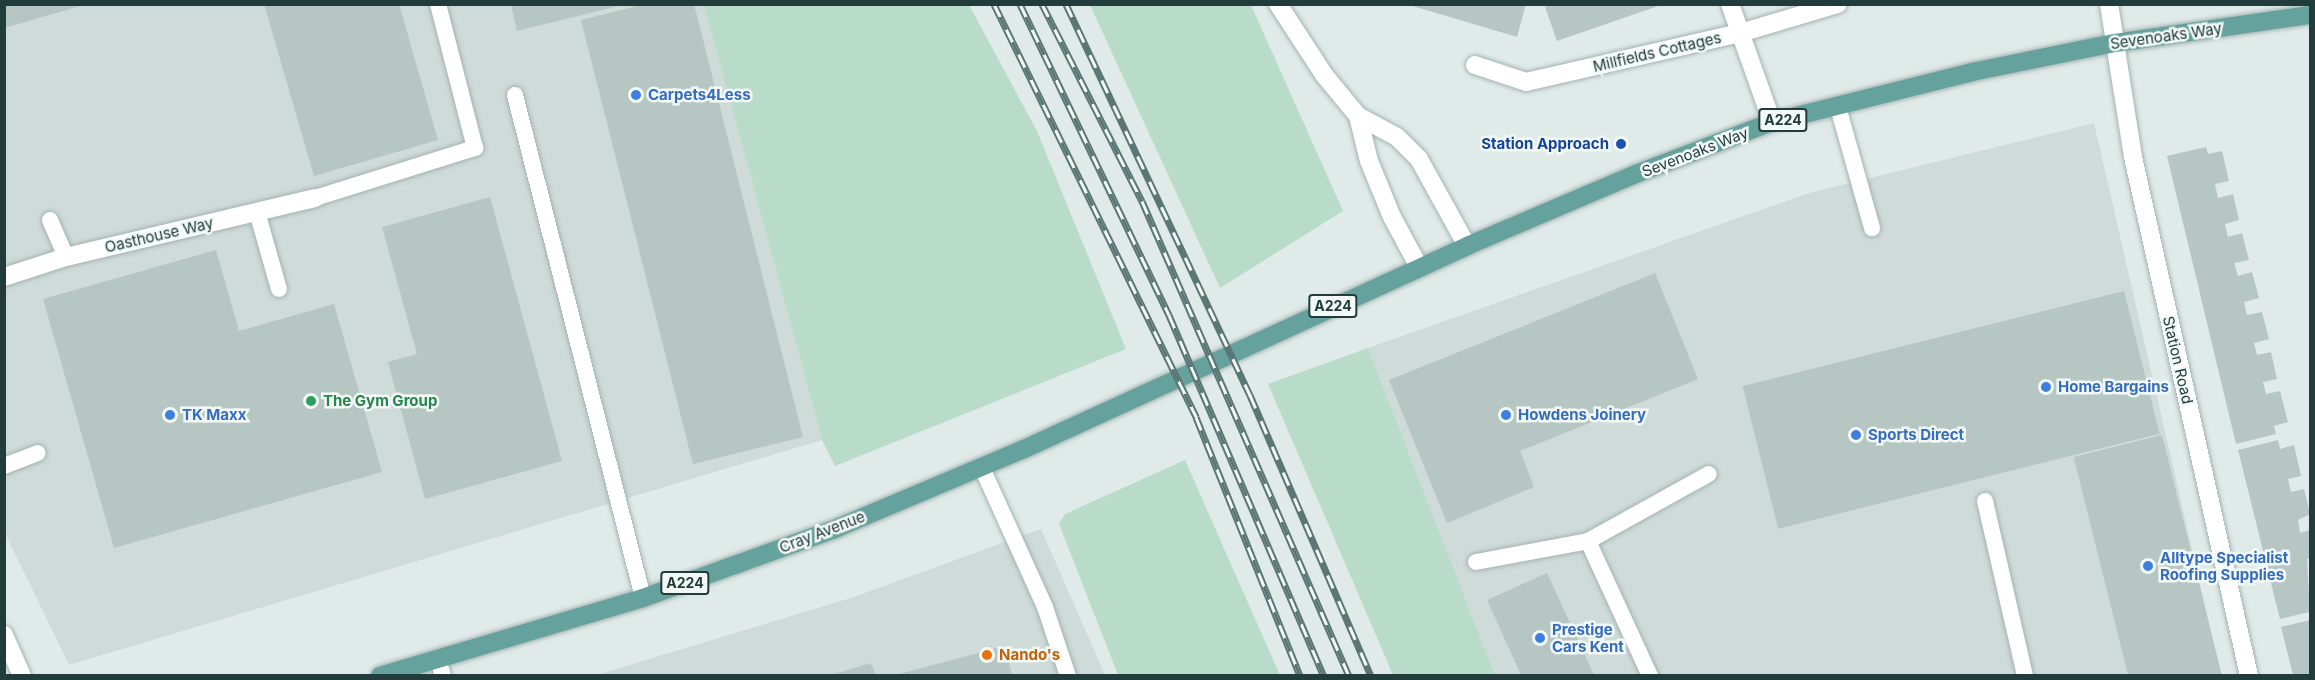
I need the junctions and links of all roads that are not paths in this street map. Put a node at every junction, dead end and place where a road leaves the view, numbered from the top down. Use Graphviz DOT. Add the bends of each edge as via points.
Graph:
graph roads {
  1 [pos="438,4"];
  2 [pos="1278,4"];
  3 [pos="1730,4"];
  4 [pos="1838,4"];
  5 [pos="2109,4"];
  6 [pos="2310,15"];
  7 [pos="1740,33"];
  8 [pos="2115,43"];
  9 [pos="1475,64"];
  10 [pos="515,96"];
  11 [pos="1838,107"];
  12 [pos="1358,116"];
  13 [pos="1772,122"];
  14 [pos="315,198"];
  15 [pos="257,212"];
  16 [pos="50,220"];
  17 [pos="1872,228"];
  18 [pos="1467,246"];
  19 [pos="66,257"];
  20 [pos="1419,267"];
  21 [pos="4,277"];
  22 [pos="279,289"];
  23 [pos="1247,344"];
  24 [pos="38,453"];
  25 [pos="4,466"];
  26 [pos="982,468"];
  27 [pos="1709,474"];
  28 [pos="1985,501"];
  29 [pos="1588,541"];
  30 [pos="1476,562"];
  31 [pos="643,598"];
  32 [pos="4,635"];
  33 [pos="441,667"];
  34 [pos="22,675"];
  35 [pos="380,675"];
  36 [pos="1068,675"];
  37 [pos="1650,675"];
  38 [pos="2025,675"];
  39 [pos="2249,675"];
  1 -- 14 [label="lane" via="475,148"];
  2 -- 12 [label="street" via="1325,76"];
  3 -- 7 [label="street"];
  4 -- 7 [label="street, Millfields Cottages"];
  5 -- 8 [label="street, Station Road"];
  6 -- 8 [label="main road, Sevenoaks Way / A224"];
  7 -- 9 [label="street, Millfields Cottages" via="1526,82"];
  7 -- 13 [label="street"];
  8 -- 11 [label="main road, Sevenoaks Way / A224" via="1972,72"];
  8 -- 39 [label="street, Station Road" via="2133,157"];
  10 -- 31 [label="lane"];
  11 -- 13 [label="main road, Sevenoaks Way / A224"];
  11 -- 17 [label="lane"];
  12 -- 18 [label="street" via="1409,147 1440,191"];
  12 -- 20 [label="street" via="1373,171"];
  13 -- 18 [label="main road, Sevenoaks Way / A224" via="1635,174"];
  14 -- 15 [label="street, Oasthouse Way"];
  15 -- 19 [label="street, Oasthouse Way"];
  15 -- 22 [label="lane"];
  16 -- 19 [label="lane"];
  18 -- 20 [label="main road, Sevenoaks Way / A224"];
  19 -- 21 [label="street, Oasthouse Way"];
  20 -- 23 [label="main road, Sevenoaks Way / A224"];
  23 -- 26 [label="main road, Cray Avenue / A224"];
  24 -- 25 [label="lane"];
  26 -- 31 [label="main road, Cray Avenue / A224" via="837,528"];
  26 -- 36 [label="lane" via="1045,607"];
  27 -- 29 [label="lane"];
  28 -- 38 [label="lane"];
  29 -- 30 [label="lane"];
  29 -- 37 [label="lane"];
  31 -- 33 [label="main road, Cray Avenue / A224"];
  32 -- 34 [label="street"];
  33 -- 35 [label="main road, Cray Avenue / A224"];
}
